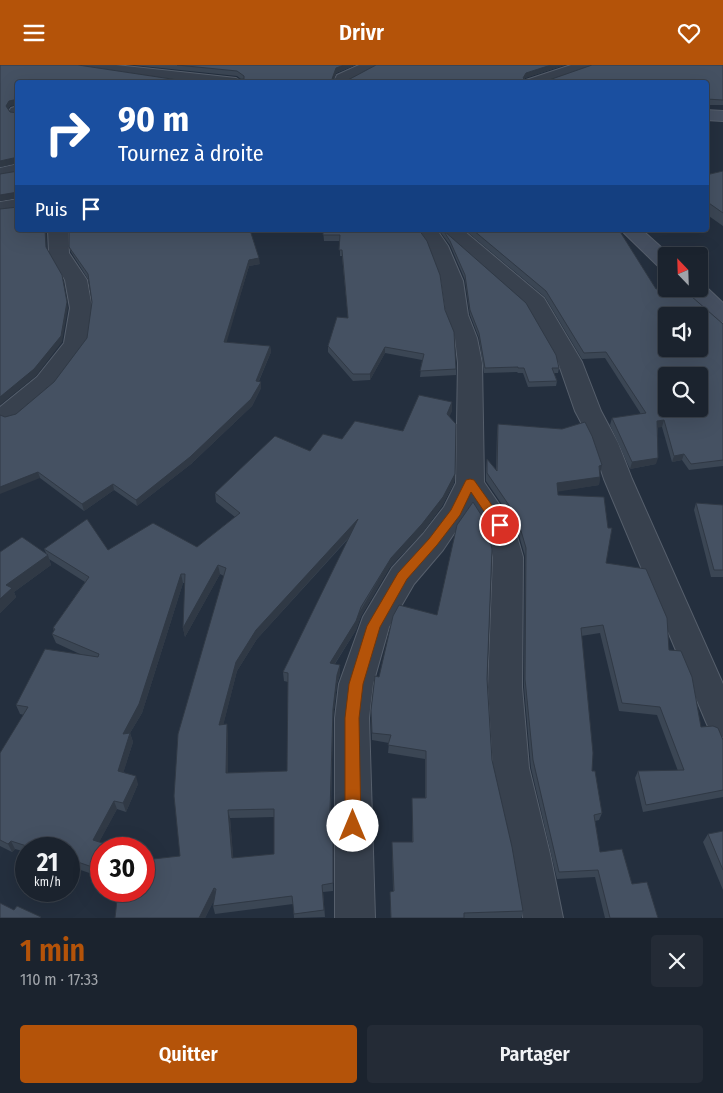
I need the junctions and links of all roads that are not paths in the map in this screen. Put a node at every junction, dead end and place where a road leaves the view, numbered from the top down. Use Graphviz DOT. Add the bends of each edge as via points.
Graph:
graph roads {
  1 [pos="82,65"];
  2 [pos="371,65"];
  3 [pos="586,65"];
  4 [pos="112,77"];
  5 [pos="174,80"];
  6 [pos="341,80"];
  7 [pos="541,80"];
  8 [pos="709,115"];
  9 [pos="723,116"];
  10 [pos="15,170"];
  11 [pos="0,174"];
  12 [pos="15,206"];
  13 [pos="0,208"];
  14 [pos="58,232"];
  15 [pos="428,232"];
  16 [pos="453,232"];
  17 [pos="633,232"];
  18 [pos="658,255"];
  19 [pos="704,297"];
  20 [pos="723,315"];
  21 [pos="8,413"];
  22 [pos="470,483"];
  23 [pos="723,722"];
  24 [pos="355,918"];
  25 [pos="543,918"];
  1 -- 4 [label="street"];
  2 -- 6 [label="street"];
  3 -- 7 [label="street"];
  4 -- 5 [label="street"];
  8 -- 9 [label="street"];
  10 -- 11 [label="street"];
  12 -- 13 [label="street"];
  14 -- 21 [label="street" via="59,253 76,280 81,308 75,344 46,382"];
  15 -- 22 [label="street" via="438,246 452,281 457,315 466,338 470,363"];
  16 -- 23 [label="street" via="536,303 570,362 588,411"];
  17 -- 18 [label="street"];
  19 -- 20 [label="street"];
  22 -- 24 [label="street" via="456,512 403,576 374,626 356,684 352,718"];
  22 -- 25 [label="street" via="500,525 508,557 505,687 511,767 532,853"];
}
